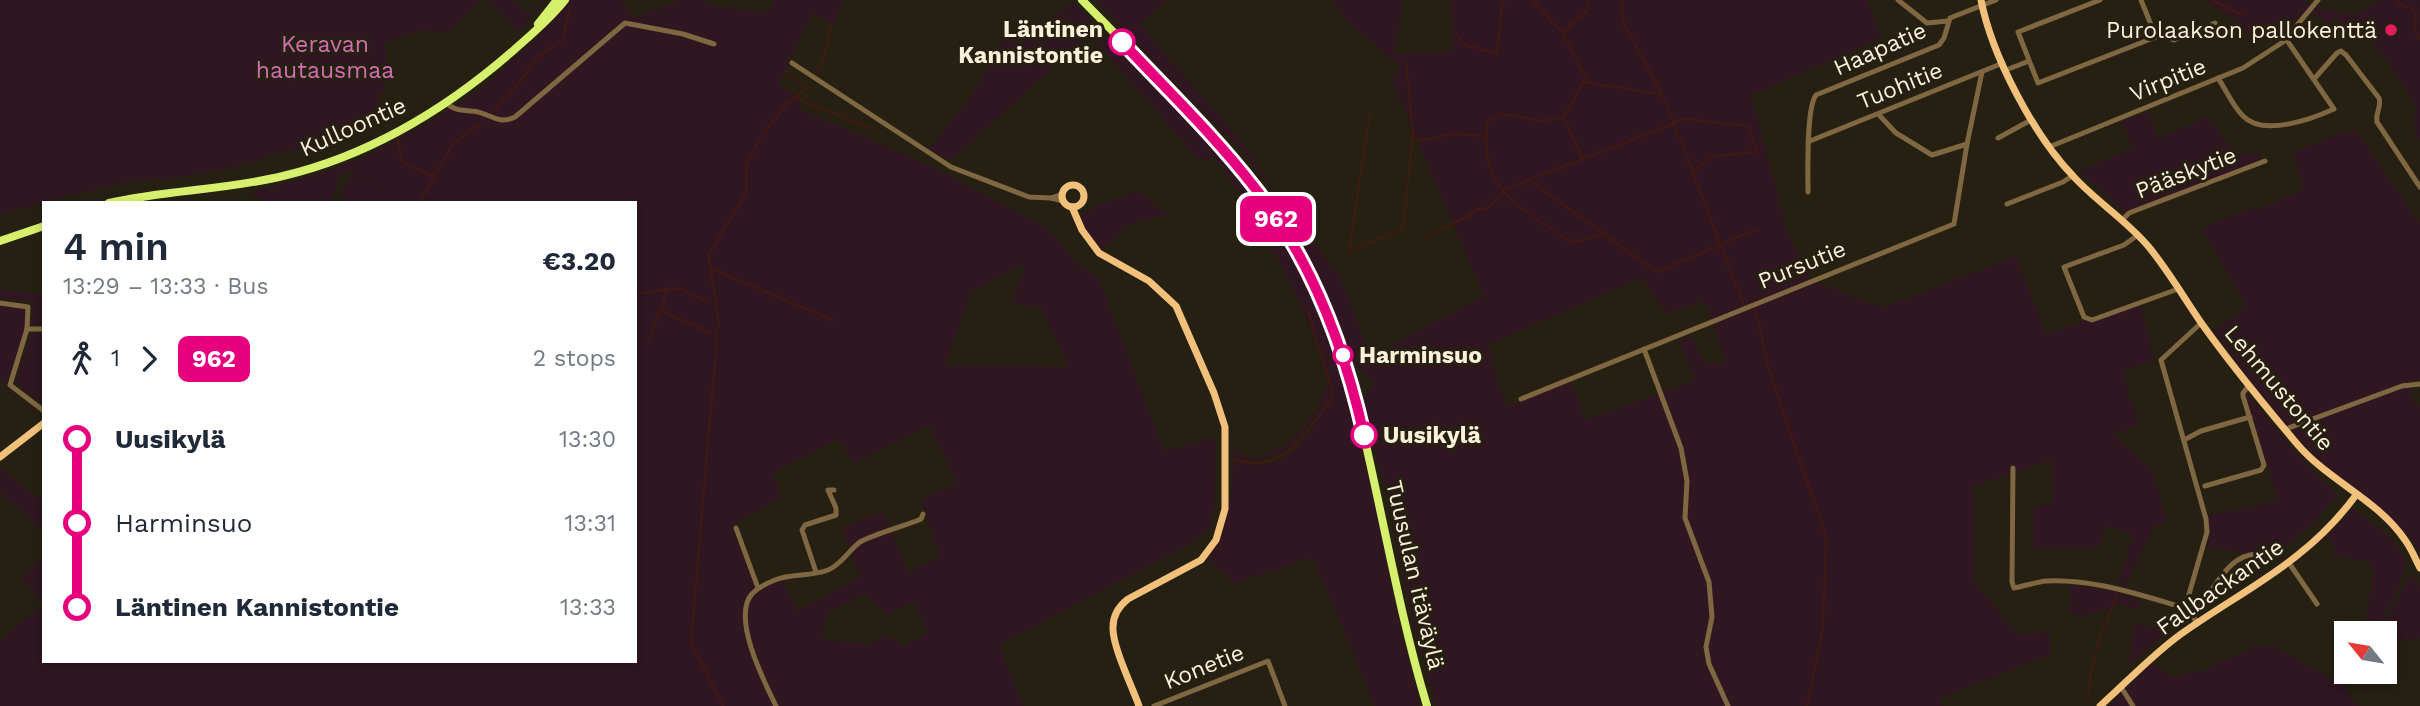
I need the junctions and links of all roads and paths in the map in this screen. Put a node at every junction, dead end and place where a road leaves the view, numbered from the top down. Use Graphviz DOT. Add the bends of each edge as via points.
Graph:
graph roads {
  1 [pos="557,0"];
  2 [pos="565,0"];
  3 [pos="1082,0"];
  4 [pos="1898,0"];
  5 [pos="1996,0"];
  6 [pos="2100,0"];
  7 [pos="2141,0"];
  8 [pos="2318,0"];
  9 [pos="1982,3"];
  10 [pos="1948,21"];
  11 [pos="2215,23"];
  12 [pos="528,37"];
  13 [pos="2156,37"];
  14 [pos="2286,39"];
  15 [pos="714,44"];
  16 [pos="2028,57"];
  17 [pos="792,63"];
  18 [pos="2004,66"];
  19 [pos="1982,72"];
  20 [pos="2218,78"];
  21 [pos="2314,79"];
  22 [pos="446,103"];
  23 [pos="1879,115"];
  24 [pos="2031,120"];
  25 [pos="1998,138"];
  26 [pos="1810,141"];
  27 [pos="1967,144"];
  28 [pos="2049,147"];
  29 [pos="2265,162"];
  30 [pos="2072,176"];
  31 [pos="2420,187"];
  32 [pos="1808,192"];
  33 [pos="168,195"];
  34 [pos="1063,197"];
  35 [pos="119,201"];
  36 [pos="141,201"];
  37 [pos="2007,204"];
  38 [pos="1076,206"];
  39 [pos="2122,220"];
  40 [pos="42,225"];
  41 [pos="2137,234"];
  42 [pos="0,241"];
  43 [pos="2178,289"];
  44 [pos="0,303"];
  45 [pos="2201,323"];
  46 [pos="27,329"];
  47 [pos="42,329"];
  48 [pos="1644,349"];
  49 [pos="2420,383"];
  50 [pos="0,384"];
  51 [pos="10,384"];
  52 [pos="2249,386"];
  53 [pos="1521,399"];
  54 [pos="42,409"];
  55 [pos="2250,417"];
  56 [pos="42,425"];
  57 [pos="2286,429"];
  58 [pos="2184,440"];
  59 [pos="0,457"];
  60 [pos="2013,468"];
  61 [pos="2205,486"];
  62 [pos="834,490"];
  63 [pos="2356,495"];
  64 [pos="923,514"];
  65 [pos="736,528"];
  66 [pos="2263,555"];
  67 [pos="2290,563"];
  68 [pos="2420,567"];
  69 [pos="816,572"];
  70 [pos="758,588"];
  71 [pos="2317,604"];
  72 [pos="2185,608"];
  73 [pos="2196,619"];
  74 [pos="2121,687"];
  75 [pos="776,706"];
  76 [pos="1139,706"];
  77 [pos="1154,706"];
  78 [pos="1285,706"];
  79 [pos="1427,706"];
  80 [pos="1728,706"];
  81 [pos="2100,706"];
  82 [pos="2133,706"];
  1 -- 12 [label="main road, Kulloontie"];
  2 -- 12 [label="main road, Kulloontie"];
  3 -- 79 [label="main road, Tuusulan itäväylä" via="1216,140 1256,189 1322,299 1356,399"];
  4 -- 10 [label="street" via="1927,23"];
  5 -- 9 [label="street, Haapatie"];
  6 -- 16 [label="street" via="2018,32"];
  7 -- 13 [label="street"];
  8 -- 14 [label="street, Virpitie"];
  9 -- 10 [label="street, Haapatie"];
  9 -- 18 [label="street, Lehmustontie"];
  10 -- 26 [label="street, Haapatie" via="1939,45 1816,95 1810,113"];
  11 -- 13 [label="street" via="2174,40"];
  12 -- 22 [label="main road, Kulloontie"];
  13 -- 16 [label="street" via="2036,83"];
  14 -- 20 [label="street, Virpitie" via="2243,68"];
  14 -- 21 [label="street"];
  15 -- 22 [label="street" via="625,23 507,121 454,110"];
  16 -- 18 [label="street, Tuohitie"];
  17 -- 34 [label="street" via="951,167 1028,197"];
  18 -- 19 [label="street, Tuohitie"];
  18 -- 24 [label="street, Lehmustontie"];
  19 -- 23 [label="street, Tuohitie"];
  19 -- 27 [label="street, Pursutie"];
  20 -- 21 [label="street" via="2242,115 2276,126 2334,109"];
  20 -- 28 [label="street, Virpitie"];
  21 -- 31 [label="street" via="2337,53 2346,55 2379,98 2377,121"];
  22 -- 33 [label="main road, Kulloontie" via="379,141 317,166"];
  23 -- 26 [label="street, Tuohitie"];
  23 -- 27 [label="street" via="1896,133 1932,155"];
  24 -- 25 [label="street"];
  24 -- 28 [label="street, Lehmustontie"];
  26 -- 32 [label="street"];
  27 -- 48 [label="street, Pursutie" via="1954,224"];
  28 -- 30 [label="street, Lehmustontie"];
  29 -- 39 [label="street, Pääskytie" via="2131,212"];
  30 -- 37 [label="street"];
  30 -- 39 [label="street, Lehmustontie"];
  33 -- 35 [label="main road, Kulloontie"];
  33 -- 36 [label="main road, Kulloontie"];
  34 -- 38 [label="street"];
  34 -- 38 [label="street" via="1070,186 1080,188 1084,197"];
  38 -- 76 [label="street" via="1088,242 1149,281 1175,306 1225,427 1225,509 1212,546 1201,560 1128,599 1114,618 1115,639"];
  39 -- 41 [label="street, Lehmustontie"];
  40 -- 42 [label="main road"];
  41 -- 43 [label="street, Lehmustontie"];
  41 -- 43 [label="street" via="2124,245 2064,267 2084,317 2088,320"];
  43 -- 45 [label="street, Lehmustontie"];
  44 -- 46 [label="street" via="28,307"];
  45 -- 52 [label="street, Lehmustontie"];
  45 -- 58 [label="street" via="2162,363"];
  46 -- 47 [label="street"];
  46 -- 51 [label="street"];
  48 -- 53 [label="street, Pursutie"];
  48 -- 80 [label="street" via="1681,448 1688,481 1685,518 1709,582 1709,664"];
  49 -- 57 [label="street"];
  50 -- 51 [label="street"];
  51 -- 54 [label="street"];
  52 -- 55 [label="street" via="2243,393"];
  52 -- 57 [label="street, Lehmustontie"];
  55 -- 58 [label="street"];
  55 -- 61 [label="street" via="2264,465 2261,470"];
  56 -- 59 [label="street"];
  57 -- 63 [label="street, Lehmustontie" via="2323,471"];
  58 -- 72 [label="street" via="2207,532"];
  60 -- 72 [label="street" via="2014,588 2046,582 2116,587"];
  62 -- 69 [label="street" via="828,490 836,515 802,530"];
  63 -- 67 [label="street, Fallbackantie"];
  63 -- 68 [label="street, Lehmustontie" via="2399,532"];
  64 -- 69 [label="street" via="921,519 860,542 843,561"];
  65 -- 70 [label="street"];
  66 -- 73 [label="street" via="2239,557"];
  67 -- 71 [label="street"];
  67 -- 73 [label="street, Fallbackantie"];
  69 -- 70 [label="street" via="777,579"];
  70 -- 75 [label="street" via="747,605 746,625"];
  72 -- 73 [label="street"];
  73 -- 74 [label="street, Fallbackantie"];
  74 -- 81 [label="street, Fallbackantie"];
  74 -- 82 [label="street"];
  77 -- 78 [label="street, Konetie" via="1268,661"];
}
